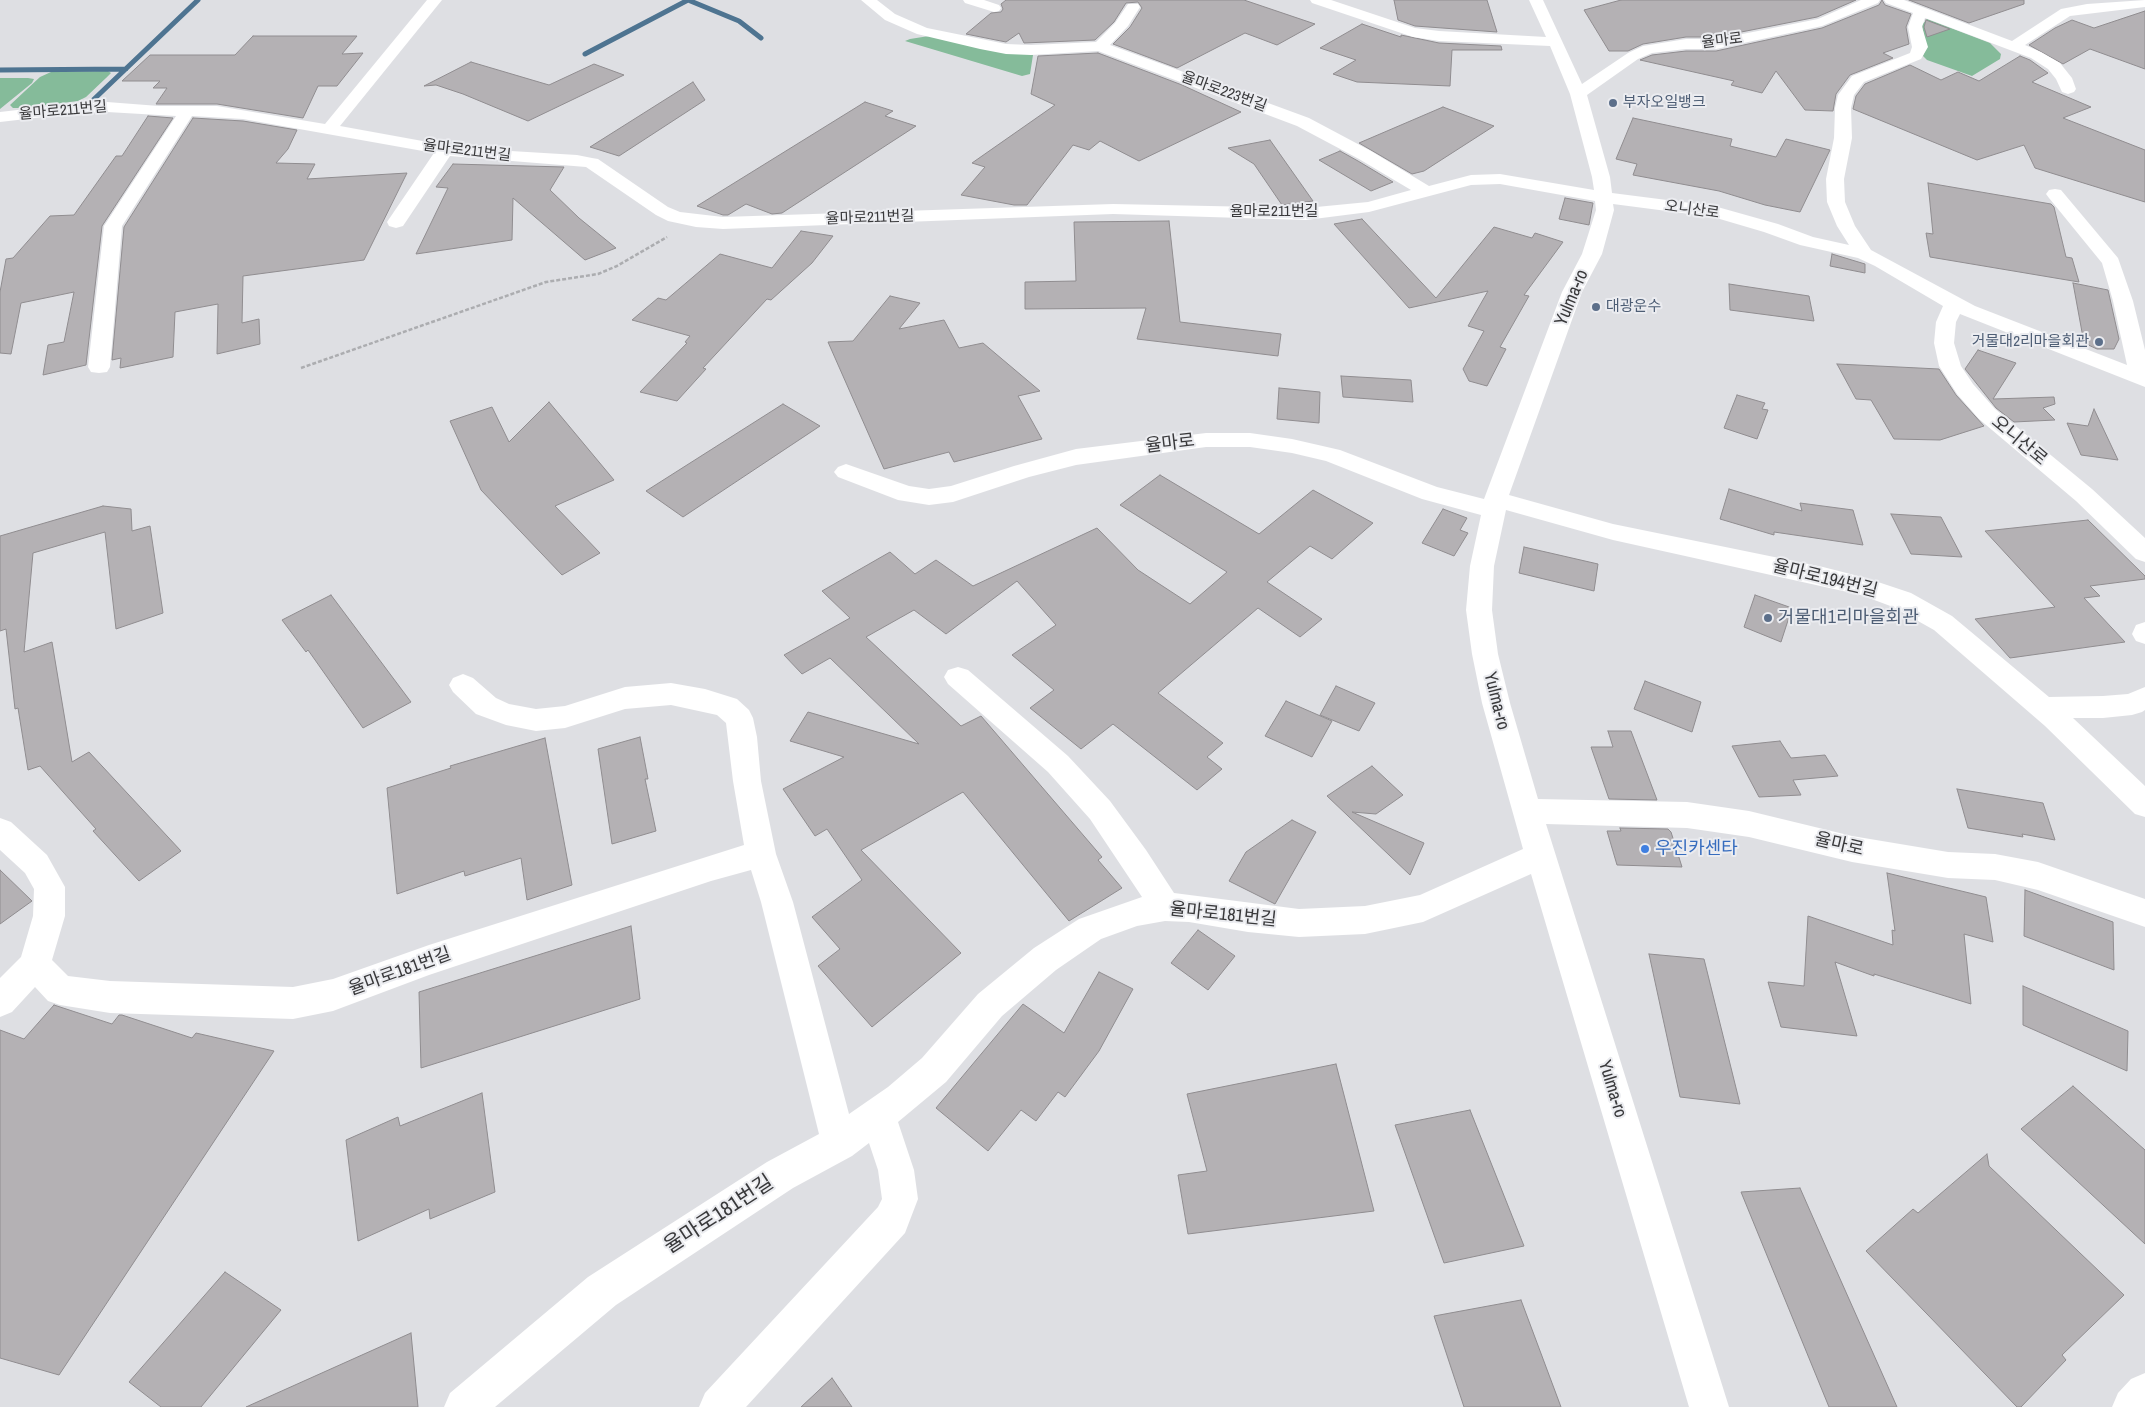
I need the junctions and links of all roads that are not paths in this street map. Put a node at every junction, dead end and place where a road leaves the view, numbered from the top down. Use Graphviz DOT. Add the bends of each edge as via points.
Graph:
graph roads {
  1 [pos="435,0"];
  2 [pos="868,0"];
  3 [pos="970,0"];
  4 [pos="1317,0"];
  5 [pos="1536,0"];
  6 [pos="1873,0"];
  7 [pos="1891,0"];
  8 [pos="2145,3"];
  9 [pos="1133,7"];
  10 [pos="994,8"];
  11 [pos="1922,11"];
  12 [pos="1556,42"];
  13 [pos="1100,46"];
  14 [pos="2014,46"];
  15 [pos="2068,89"];
  16 [pos="1578,94"];
  17 [pos="187,111"];
  18 [pos="0,117"];
  19 [pos="329,129"];
  20 [pos="445,150"];
  21 [pos="1427,192"];
  22 [pos="2055,194"];
  23 [pos="1604,197"];
  24 [pos="396,222"];
  25 [pos="1864,254"];
  26 [pos="1954,304"];
  27 [pos="99,367"];
  28 [pos="2143,379"];
  29 [pos="846,472"];
  30 [pos="1495,505"];
  31 [pos="2145,553"];
  32 [pos="958,676"];
  33 [pos="463,685"];
  34 [pos="2145,698"];
  35 [pos="2043,708"];
  36 [pos="2145,805"];
  37 [pos="1526,810"];
  38 [pos="0,831"];
  39 [pos="761,854"];
  40 [pos="1540,856"];
  41 [pos="1165,907"];
  42 [pos="2145,913"];
  43 [pos="35,965"];
  44 [pos="0,1001"];
  45 [pos="878,1115"];
  46 [pos="839,1143"];
  47 [pos="2145,1393"];
  48 [pos="464,1407"];
  49 [pos="719,1407"];
  50 [pos="1709,1407"];
  51 [pos="2132,1407"];
  1 -- 19 [label="street"];
  2 -- 13 [label="street, 율마로223번길" via="890,17 922,31 1006,49"];
  3 -- 10 [label="street"];
  4 -- 12 [label="street" via="1413,32"];
  5 -- 12 [label="street, Yulma-ro"];
  6 -- 16 [label="street, 율마로" via="1822,22 1758,36 1716,44 1666,45 1648,49"];
  7 -- 11 [label="street"];
  8 -- 14 [label="street" via="2066,12"];
  9 -- 13 [label="street" via="1121,26"];
  11 -- 14 [label="street"];
  11 -- 25 [label="street" via="1915,27 1920,47 1916,56 1858,79 1849,90 1843,108 1843,138 1835,179 1836,202 1846,226"];
  12 -- 16 [label="street, Yulma-ro"];
  13 -- 21 [label="street, 율마로223번길" via="1303,122"];
  14 -- 15 [label="street" via="2054,66"];
  16 -- 23 [label="street, Yulma-ro"];
  17 -- 18 [label="street, 율마로211번길" via="107,107"];
  17 -- 19 [label="street, 율마로211번길" via="243,114"];
  17 -- 27 [label="street" via="113,226"];
  19 -- 20 [label="street, 율마로211번길"];
  20 -- 21 [label="street, 율마로211번길" via="577,160 592,164 662,211 696,221 857,219 1113,209 1306,214 1369,207"];
  20 -- 24 [label="street"];
  21 -- 23 [label="street, 율마로211번길" via="1470,180 1500,178"];
  22 -- 28 [label="street, 오니산로" via="2111,262"];
  23 -- 25 [label="street, 오니산로" via="1714,212 1807,241"];
  23 -- 30 [label="street, Yulma-ro" via="1605,210 1592,254 1572,292"];
  25 -- 26 [label="street, 오니산로"];
  26 -- 28 [label="street, 오니산로"];
  26 -- 31 [label="street, 오니산로" via="1946,322 1944,343 1950,366 1965,389 1987,414 2084,495"];
  29 -- 30 [label="street, 율마로" via="906,494 929,497 953,494 1076,457 1206,440 1250,440 1332,455 1430,493"];
  30 -- 35 [label="street, 율마로194번길" via="1824,576 1902,600 1943,623"];
  30 -- 37 [label="street, Yulma-ro" via="1482,566 1480,610 1485,654 1496,702"];
  32 -- 41 [label="street" via="1058,764 1100,810"];
  33 -- 39 [label="street" via="486,706 536,720 565,717 625,698 671,694 727,708 739,718"];
  34 -- 35 [label="street" via="2132,704 2103,707"];
  35 -- 36 [label="street, 율마로194번길"];
  37 -- 40 [label="street, Yulma-ro"];
  37 -- 42 [label="street, 율마로" via="1687,815 1749,824 1852,849 1948,865 1995,867 2038,876"];
  38 -- 43 [label="street" via="36,864 50,887 49,916"];
  39 -- 43 [label="street, 율마로181번길" via="428,960 333,995 293,1003 110,997 60,990"];
  39 -- 46 [label="street" via="777,902"];
  40 -- 41 [label="street, 율마로181번길" via="1423,908 1365,920 1299,923"];
  40 -- 50 [label="street, Yulma-ro"];
  41 -- 45 [label="street, 율마로181번길" via="1137,912 1090,930 1045,959 990,1005 934,1070"];
  43 -- 44 [label="street"];
  45 -- 46 [label="street, 율마로181번길"];
  45 -- 49 [label="street" via="896,1170 900,1198 892,1220"];
  46 -- 48 [label="street, 율마로181번길" via="780,1175 602,1291"];
  47 -- 51 [label="street"];
}
